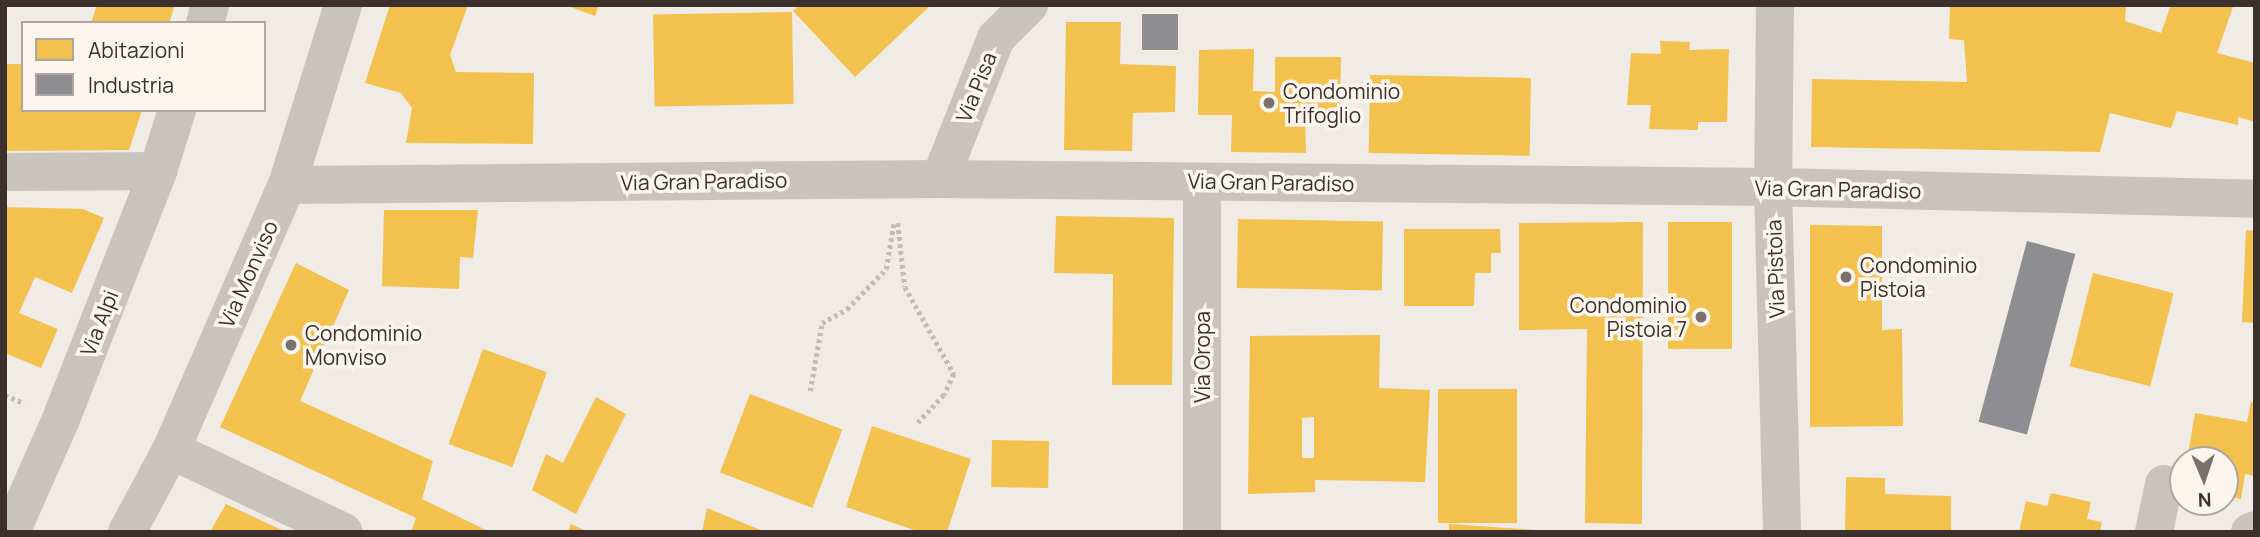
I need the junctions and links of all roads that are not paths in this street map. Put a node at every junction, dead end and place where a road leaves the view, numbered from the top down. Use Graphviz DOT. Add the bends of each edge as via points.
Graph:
graph roads {
  1 [pos="343,5"];
  2 [pos="1029,5"];
  3 [pos="1774,5"];
  4 [pos="176,112"];
  5 [pos="158,171"];
  6 [pos="5,172"];
  7 [pos="940,179"];
  8 [pos="1202,182"];
  9 [pos="287,185"];
  10 [pos="1773,187"];
  11 [pos="2255,199"];
  12 [pos="171,450"];
  13 [pos="2164,484"];
  14 [pos="2255,530"];
  15 [pos="11,532"];
  16 [pos="127,532"];
  17 [pos="344,532"];
  18 [pos="1202,532"];
  19 [pos="1782,532"];
  20 [pos="2154,532"];
  21 [pos="2250,532"];
  1 -- 9 [label="street, Via Monviso"];
  2 -- 7 [label="street, Via Pisa" via="996,38"];
  3 -- 10 [label="street, Via Pistoia"];
  4 -- 5 [label="street, Via Alpi"];
  5 -- 6 [label="street"];
  5 -- 15 [label="street, Via Alpi" via="35,485"];
  7 -- 8 [label="street, Via Gran Paradiso"];
  7 -- 9 [label="street, Via Gran Paradiso"];
  8 -- 10 [label="street, Via Gran Paradiso"];
  8 -- 18 [label="street, Via Oropa"];
  9 -- 12 [label="street, Via Monviso"];
  10 -- 11 [label="street, Via Gran Paradiso"];
  10 -- 19 [label="street, Via Pistoia" via="1795,443"];
  12 -- 16 [label="street, Via Monviso"];
  12 -- 17 [label="street"];
  13 -- 20 [label="street"];
  14 -- 21 [label="street"];
}
